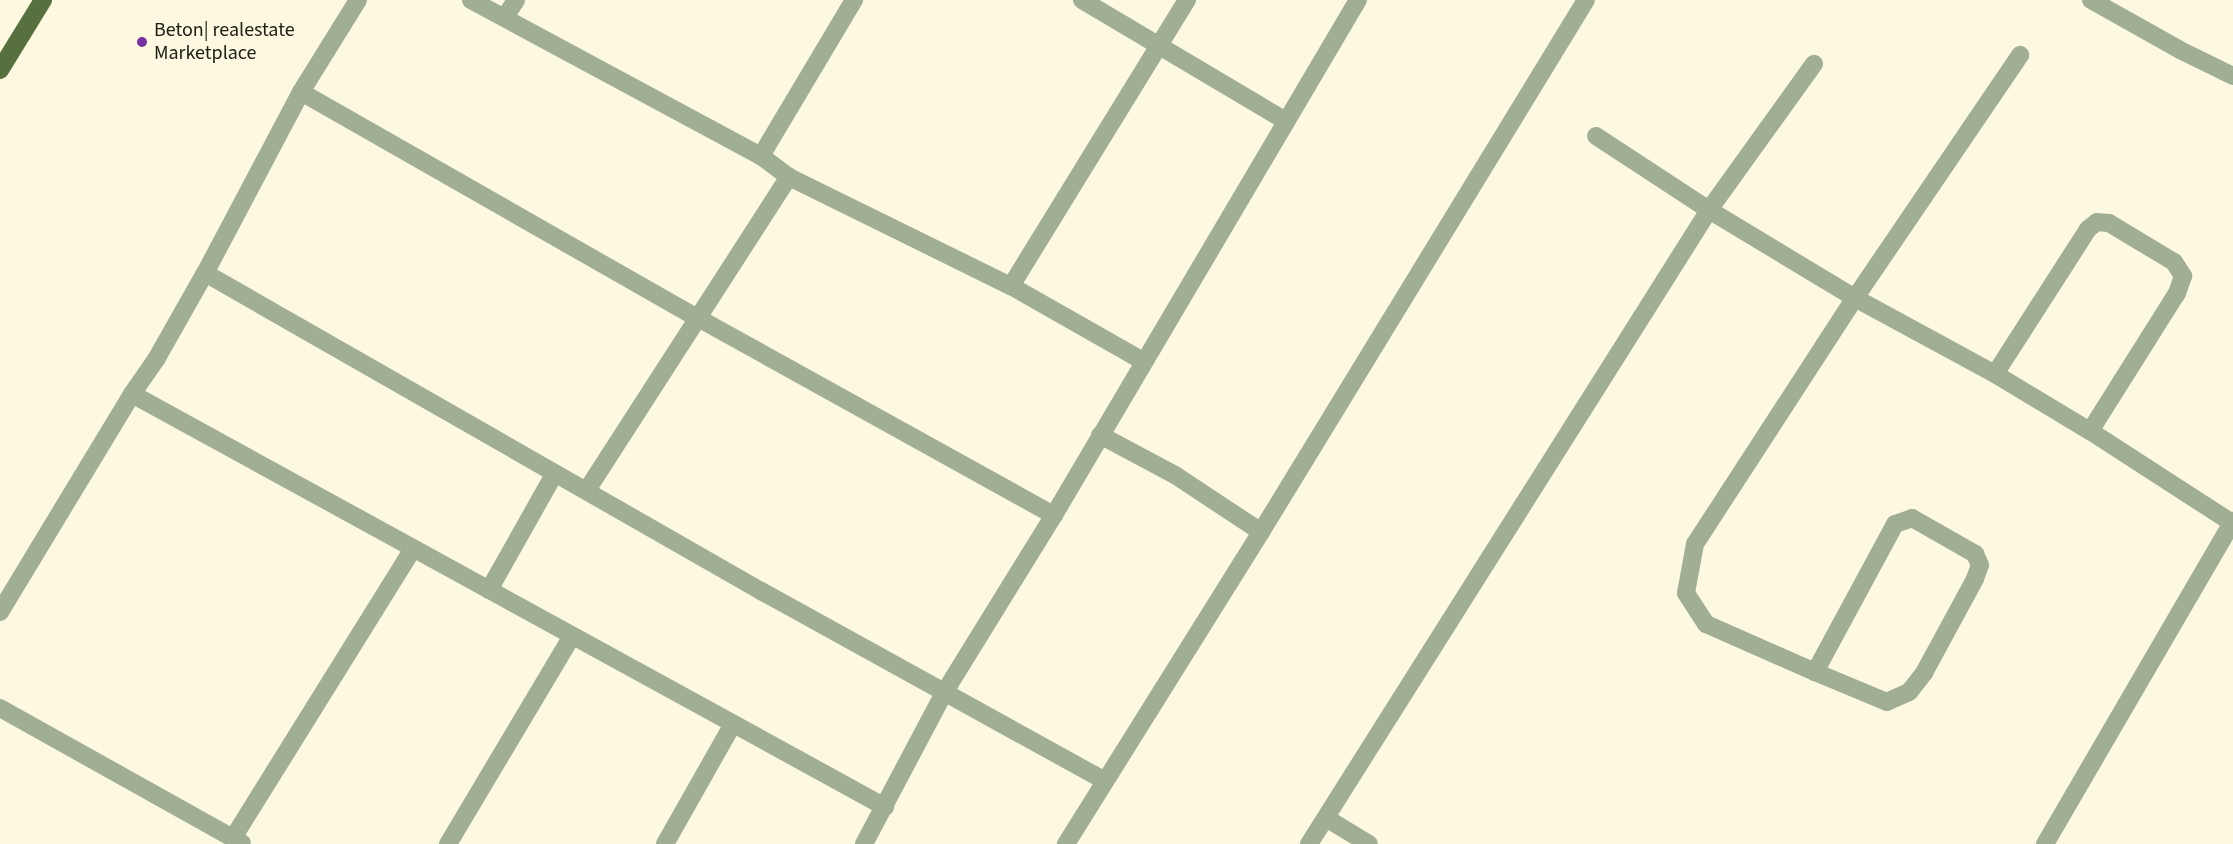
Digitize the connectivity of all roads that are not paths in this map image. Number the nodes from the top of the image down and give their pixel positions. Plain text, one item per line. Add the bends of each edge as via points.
1 (43, 0) edge
2 (358, 0) edge
3 (471, 0) edge
4 (516, 0) edge
5 (854, 0) edge
6 (1082, 0) edge
7 (1187, 0) edge
8 (1358, 0) edge
9 (1586, 0) edge
10 (2091, 0) edge
11 (505, 17) junction
12 (1160, 46) junction
13 (2020, 55) dead end
14 (1814, 64) dead end
15 (0, 70) edge
16 (2233, 76) edge
17 (301, 92) junction
18 (1286, 121) junction
19 (1596, 136) dead end
20 (761, 156) junction
21 (789, 177) junction
22 (1709, 210) junction
23 (205, 273) junction
24 (1011, 286) junction
25 (1855, 298) junction
26 (698, 318) junction
27 (1143, 361) junction
28 (1995, 374) junction
29 (132, 394) junction
30 (2090, 431) junction
31 (1100, 435) junction
32 (555, 473) junction
33 (587, 490) junction
34 (1054, 515) junction
35 (2233, 522) edge
36 (1261, 532) junction
37 (413, 549) junction
38 (489, 590) junction
39 (0, 612) edge
40 (572, 636) junction
41 (1815, 672) junction
42 (944, 693) junction
43 (0, 708) edge
44 (733, 724) junction
45 (1104, 780) junction
46 (885, 807) junction
47 (1326, 818) junction
48 (238, 841) edge
49 (448, 844) edge
50 (665, 844) edge
51 (864, 844) edge
52 (1066, 844) edge
53 (1309, 844) edge
54 (1369, 844) edge
55 (2045, 844) edge

1 - 15 main road
2 - 17 street
3 - 11 street
4 - 11 street
5 - 20 street
6 - 12 street
7 - 12 street
8 - 18 street
9 - 36 street
10 - 16 street
11 - 20 street
12 - 18 street
12 - 24 street
13 - 25 street
14 - 22 street
17 - 23 street
17 - 26 street
18 - 27 street
19 - 22 street
20 - 21 street
21 - 24 street
21 - 26 street
22 - 25 street
22 - 47 street
23 - 29 street
23 - 32 street
24 - 27 street
25 - 28 street
25 - 41 street via 1695,544 1686,593 1706,624
26 - 33 street
26 - 34 street
27 - 31 street
28 - 30 street
28 - 30 street via 2088,229 2097,222 2109,223 2174,262 2182,276 2177,293
29 - 37 street
29 - 39 street
30 - 35 street
31 - 34 street
31 - 36 street via 1175,475
32 - 33 street
32 - 38 street
33 - 42 street
34 - 42 street
35 - 55 street
36 - 45 street
37 - 38 street
37 - 48 street
38 - 40 street
40 - 44 street
40 - 49 street
41 - 41 street via 1895,524 1912,518 1975,554 1980,565 1975,579 1924,673 1909,692 1887,702
42 - 45 street
42 - 46 street
43 - 48 street
44 - 46 street
44 - 50 street
45 - 52 street
46 - 51 street
47 - 53 street
47 - 54 street

